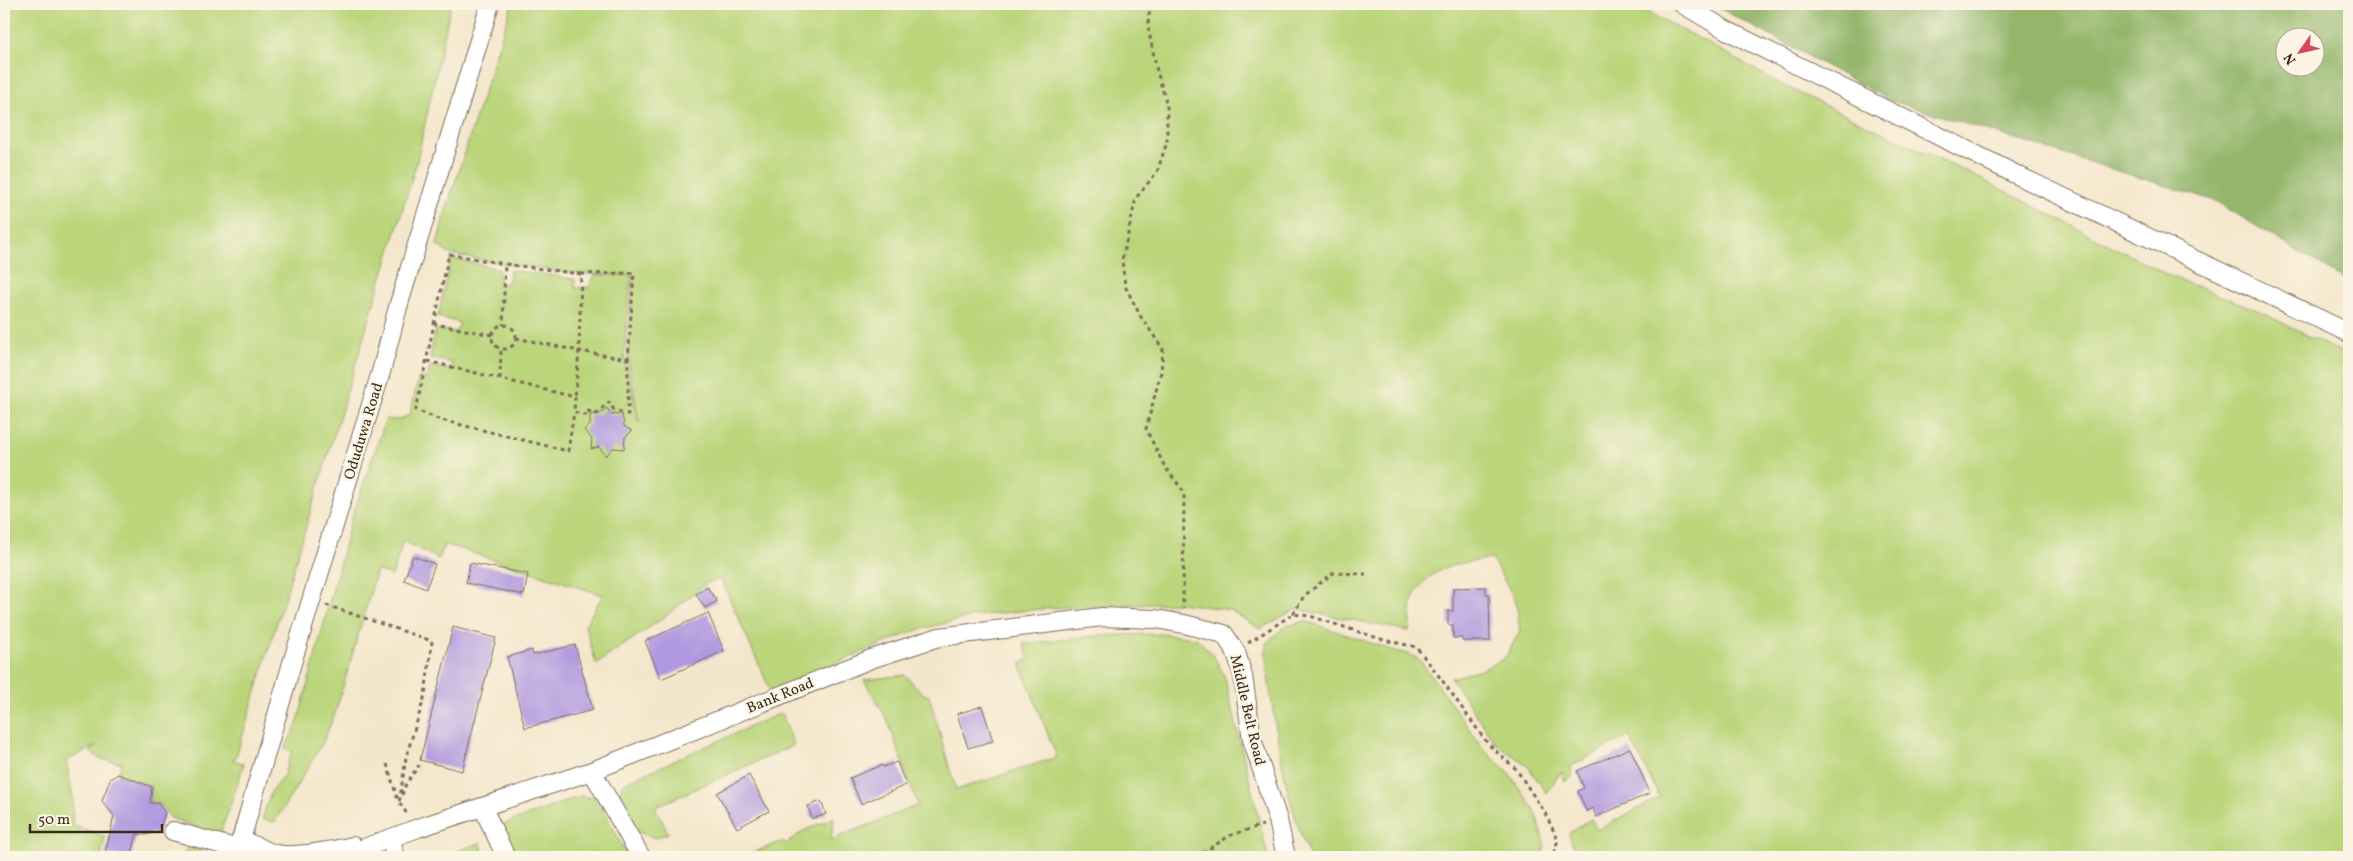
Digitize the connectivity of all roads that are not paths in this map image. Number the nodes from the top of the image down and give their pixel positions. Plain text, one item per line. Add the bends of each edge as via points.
1 (490, 4) edge
2 (1682, 4) edge
3 (2349, 333) edge
4 (1184, 624) joint
5 (592, 771) junction
6 (483, 808) junction
7 (173, 831) dead end
8 (390, 839) junction
9 (238, 852) edge
10 (340, 857) edge
11 (396, 857) edge
12 (506, 857) edge
13 (641, 857) edge
14 (1286, 857) edge

1 - 9 street, Oduduwa Road
2 - 3 street via 1728,31 2001,167
4 - 5 street, Bank Road via 1156,619 1102,617 939,637 862,662
4 - 14 street, Middle Belt Road via 1224,634 1236,652 1243,676 1252,739 1278,820
5 - 6 street, Bank Road
5 - 13 street
6 - 8 street, Bank Road
6 - 12 street
7 - 9 street, Bank Road
8 - 9 street, Bank Road via 326,852 277,854 252,843
8 - 10 street, Bank Road
8 - 11 street

